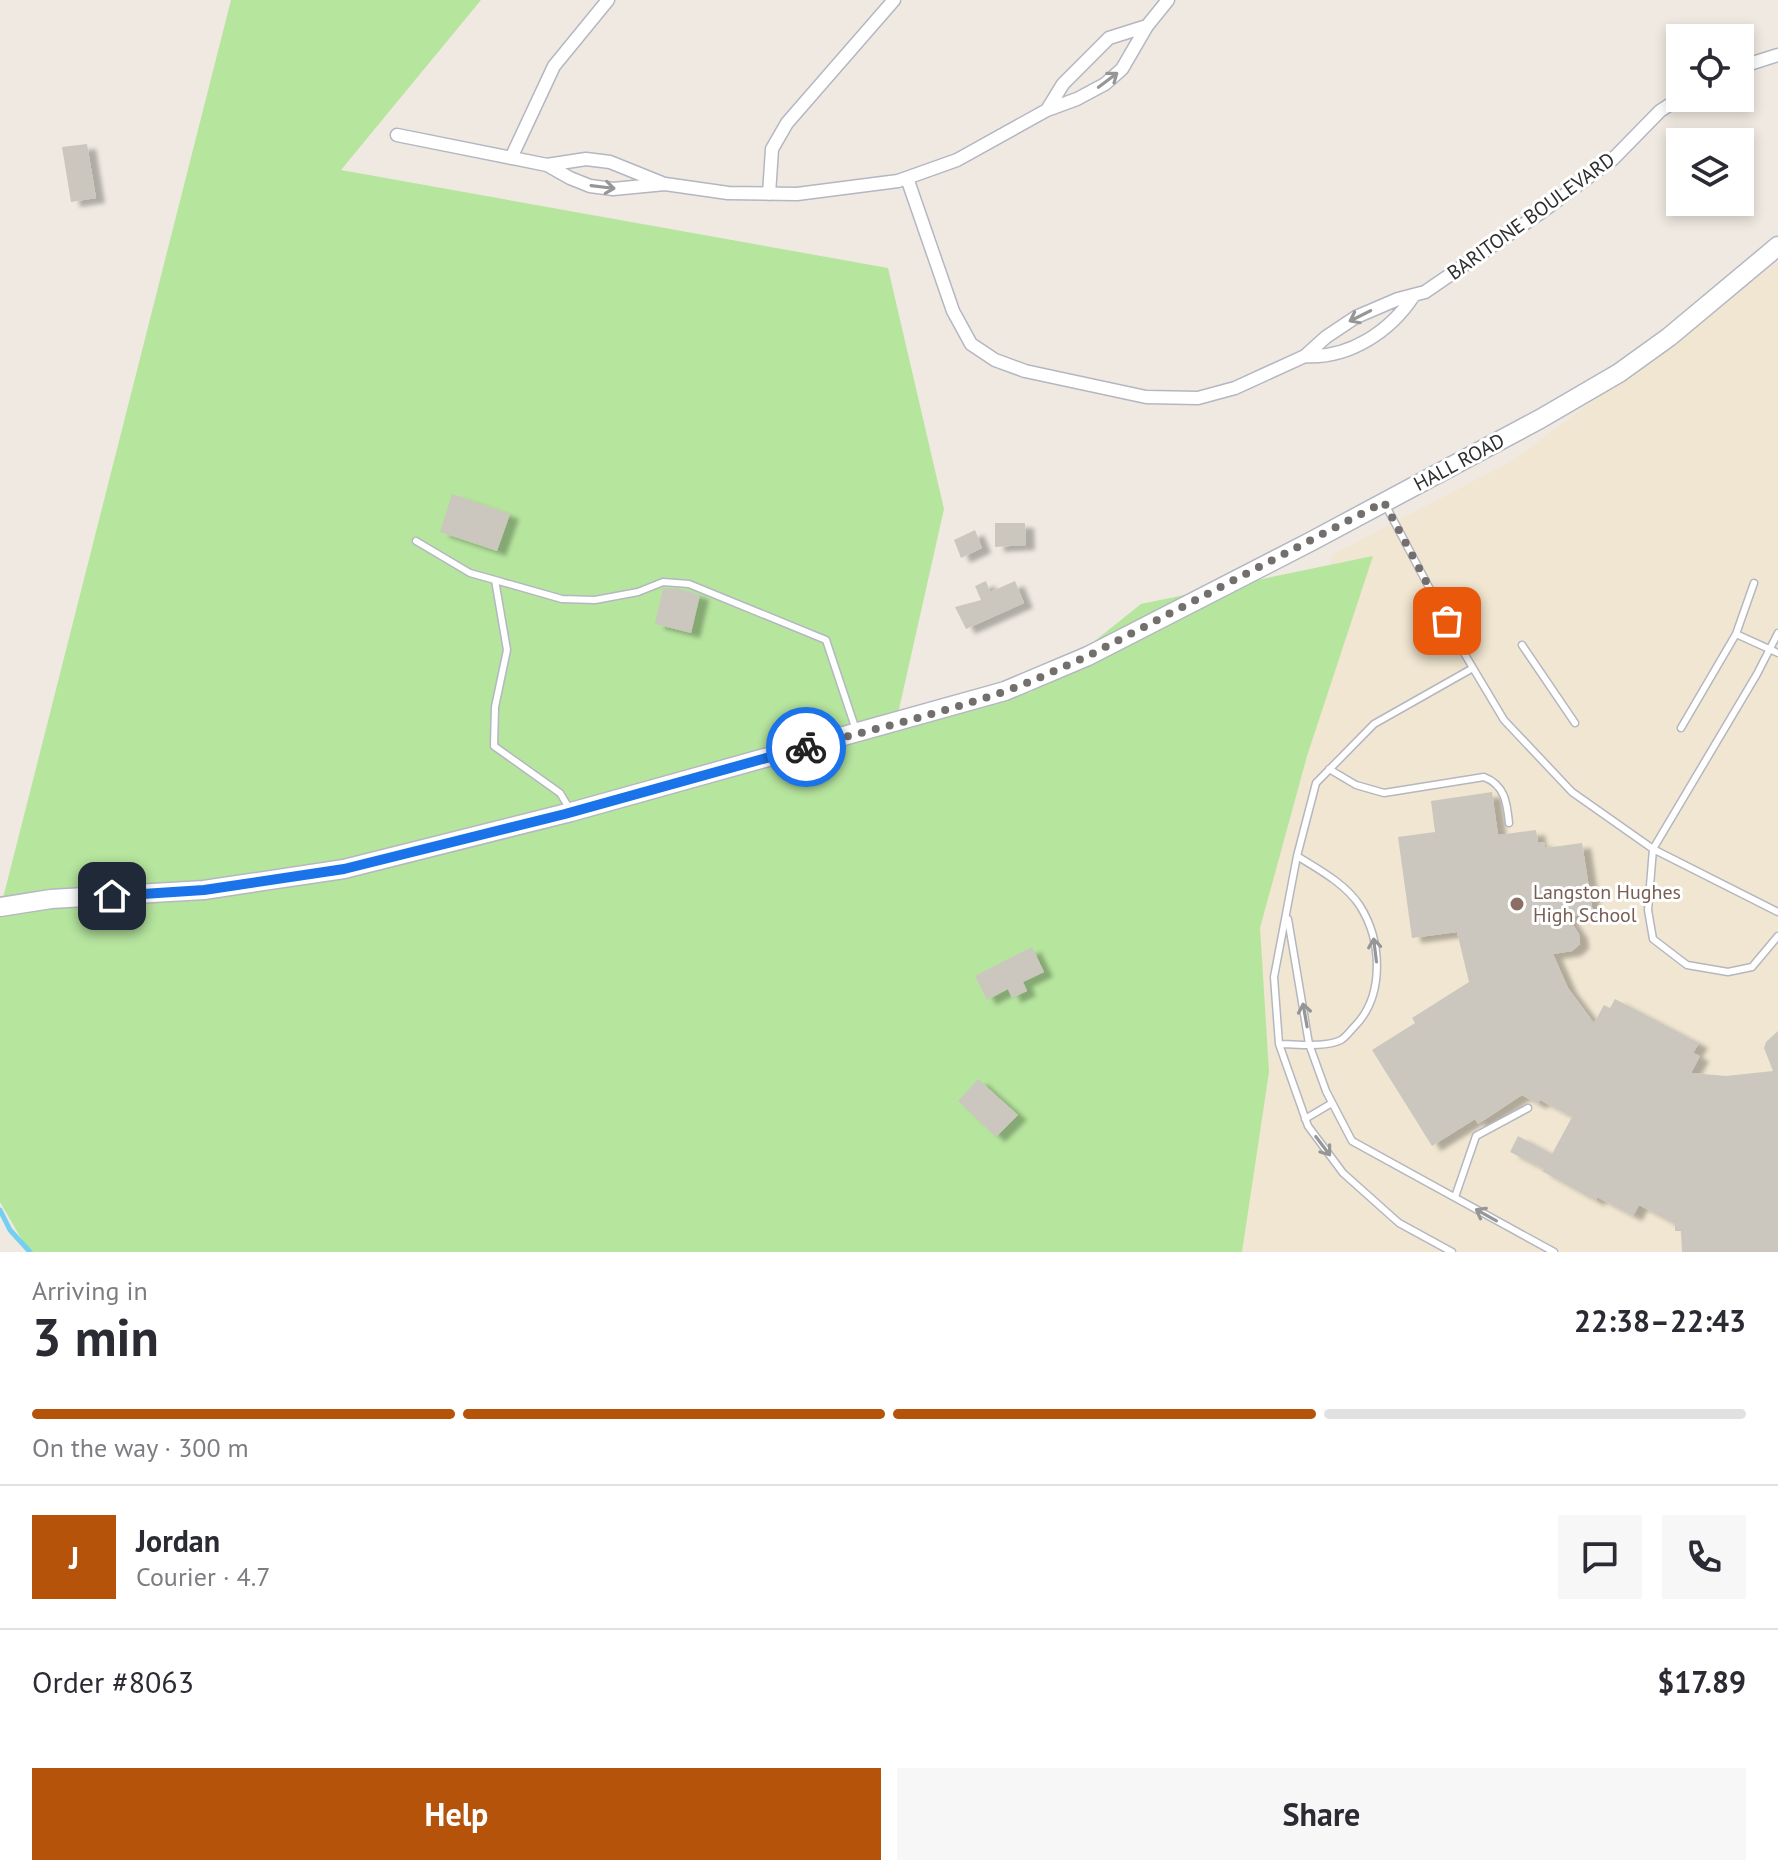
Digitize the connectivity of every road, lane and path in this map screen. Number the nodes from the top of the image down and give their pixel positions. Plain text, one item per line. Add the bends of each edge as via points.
1 (608, 0) edge
2 (894, 0) edge
3 (1168, 0) edge
4 (1147, 26) junction
5 (1778, 55) edge
6 (1754, 63) edge
7 (1666, 107) edge
8 (1047, 110) junction
9 (397, 135) dead end
10 (511, 158) junction
11 (547, 165) junction
12 (907, 178) junction
13 (665, 184) junction
14 (769, 194) junction
15 (1778, 246) edge
16 (1420, 294) junction
17 (1305, 356) junction
18 (1384, 502) junction
19 (416, 541) dead end
20 (495, 580) junction
21 (1754, 583) dead end
22 (1778, 633) edge
23 (1736, 634) junction
24 (1522, 645) dead end
25 (1770, 649) junction
26 (1778, 653) edge
27 (1473, 668) junction
28 (1575, 723) dead end
29 (1681, 728) dead end
30 (857, 733) junction
31 (1329, 769) junction
32 (571, 812) junction
33 (1509, 823) dead end
34 (1653, 849) junction
35 (1297, 856) junction
36 (0, 907) edge
37 (1287, 911) junction
38 (1778, 912) edge
39 (1778, 936) edge
40 (1279, 1044) junction
41 (1309, 1044) junction
42 (1332, 1103) junction
43 (1528, 1108) dead end
44 (1305, 1119) junction
45 (1455, 1197) junction
46 (1452, 1252) edge
47 (1554, 1252) edge

1 - 10 street via 554,66
2 - 14 street via 787,123 772,149
3 - 4 street
4 - 8 street via 1109,38 1063,84
8 -> 4 street via 1105,84 1122,69
5 - 6 street
7 - 16 street, BARITONE BOULEVARD via 1613,159
8 - 12 street via 957,160
9 - 10 street
10 - 11 street
11 - 13 street via 586,159 610,162
11 -> 13 street via 590,186
12 - 14 street
12 - 17 street, BARITONE BOULEVARD via 953,311 971,344 995,360 1146,397 1198,398 1235,388
13 - 14 street
15 - 18 street, HALL ROAD via 1619,373
16 -> 17 street, BARITONE BOULEVARD via 1356,317
16 - 17 street, BARITONE BOULEVARD via 1357,347 1324,358
18 - 27 lane
18 - 30 street, HALL ROAD via 1088,656 1005,691
19 - 20 lane via 470,573
20 - 30 lane via 584,600 638,592 663,582 689,584 826,640
20 - 32 lane via 507,650 495,707 494,746 560,793
21 - 23 lane
22 - 25 lane
23 - 25 lane
23 - 29 lane
24 - 28 lane
25 - 26 lane
25 - 34 lane
27 - 31 lane via 1374,724
27 - 34 lane via 1504,720 1572,792
30 - 32 street, HALL ROAD
31 - 33 lane via 1384,793 1484,777 1502,790
31 - 35 lane via 1316,783
32 - 36 street, HALL ROAD via 344,869 204,890
34 - 38 lane
34 - 39 lane via 1648,910 1653,939 1687,965 1728,972 1752,967
35 - 37 lane
41 -> 35 lane via 1342,1039 1364,1017 1375,992 1376,961 1372,930 1359,903 1329,875
37 - 40 lane via 1274,977
41 -> 37 lane
40 - 41 lane
40 - 44 lane
41 - 42 lane
42 - 44 lane
42 - 45 lane via 1352,1141
43 - 45 lane via 1476,1136
44 -> 46 lane via 1343,1173 1399,1223
47 -> 45 lane

